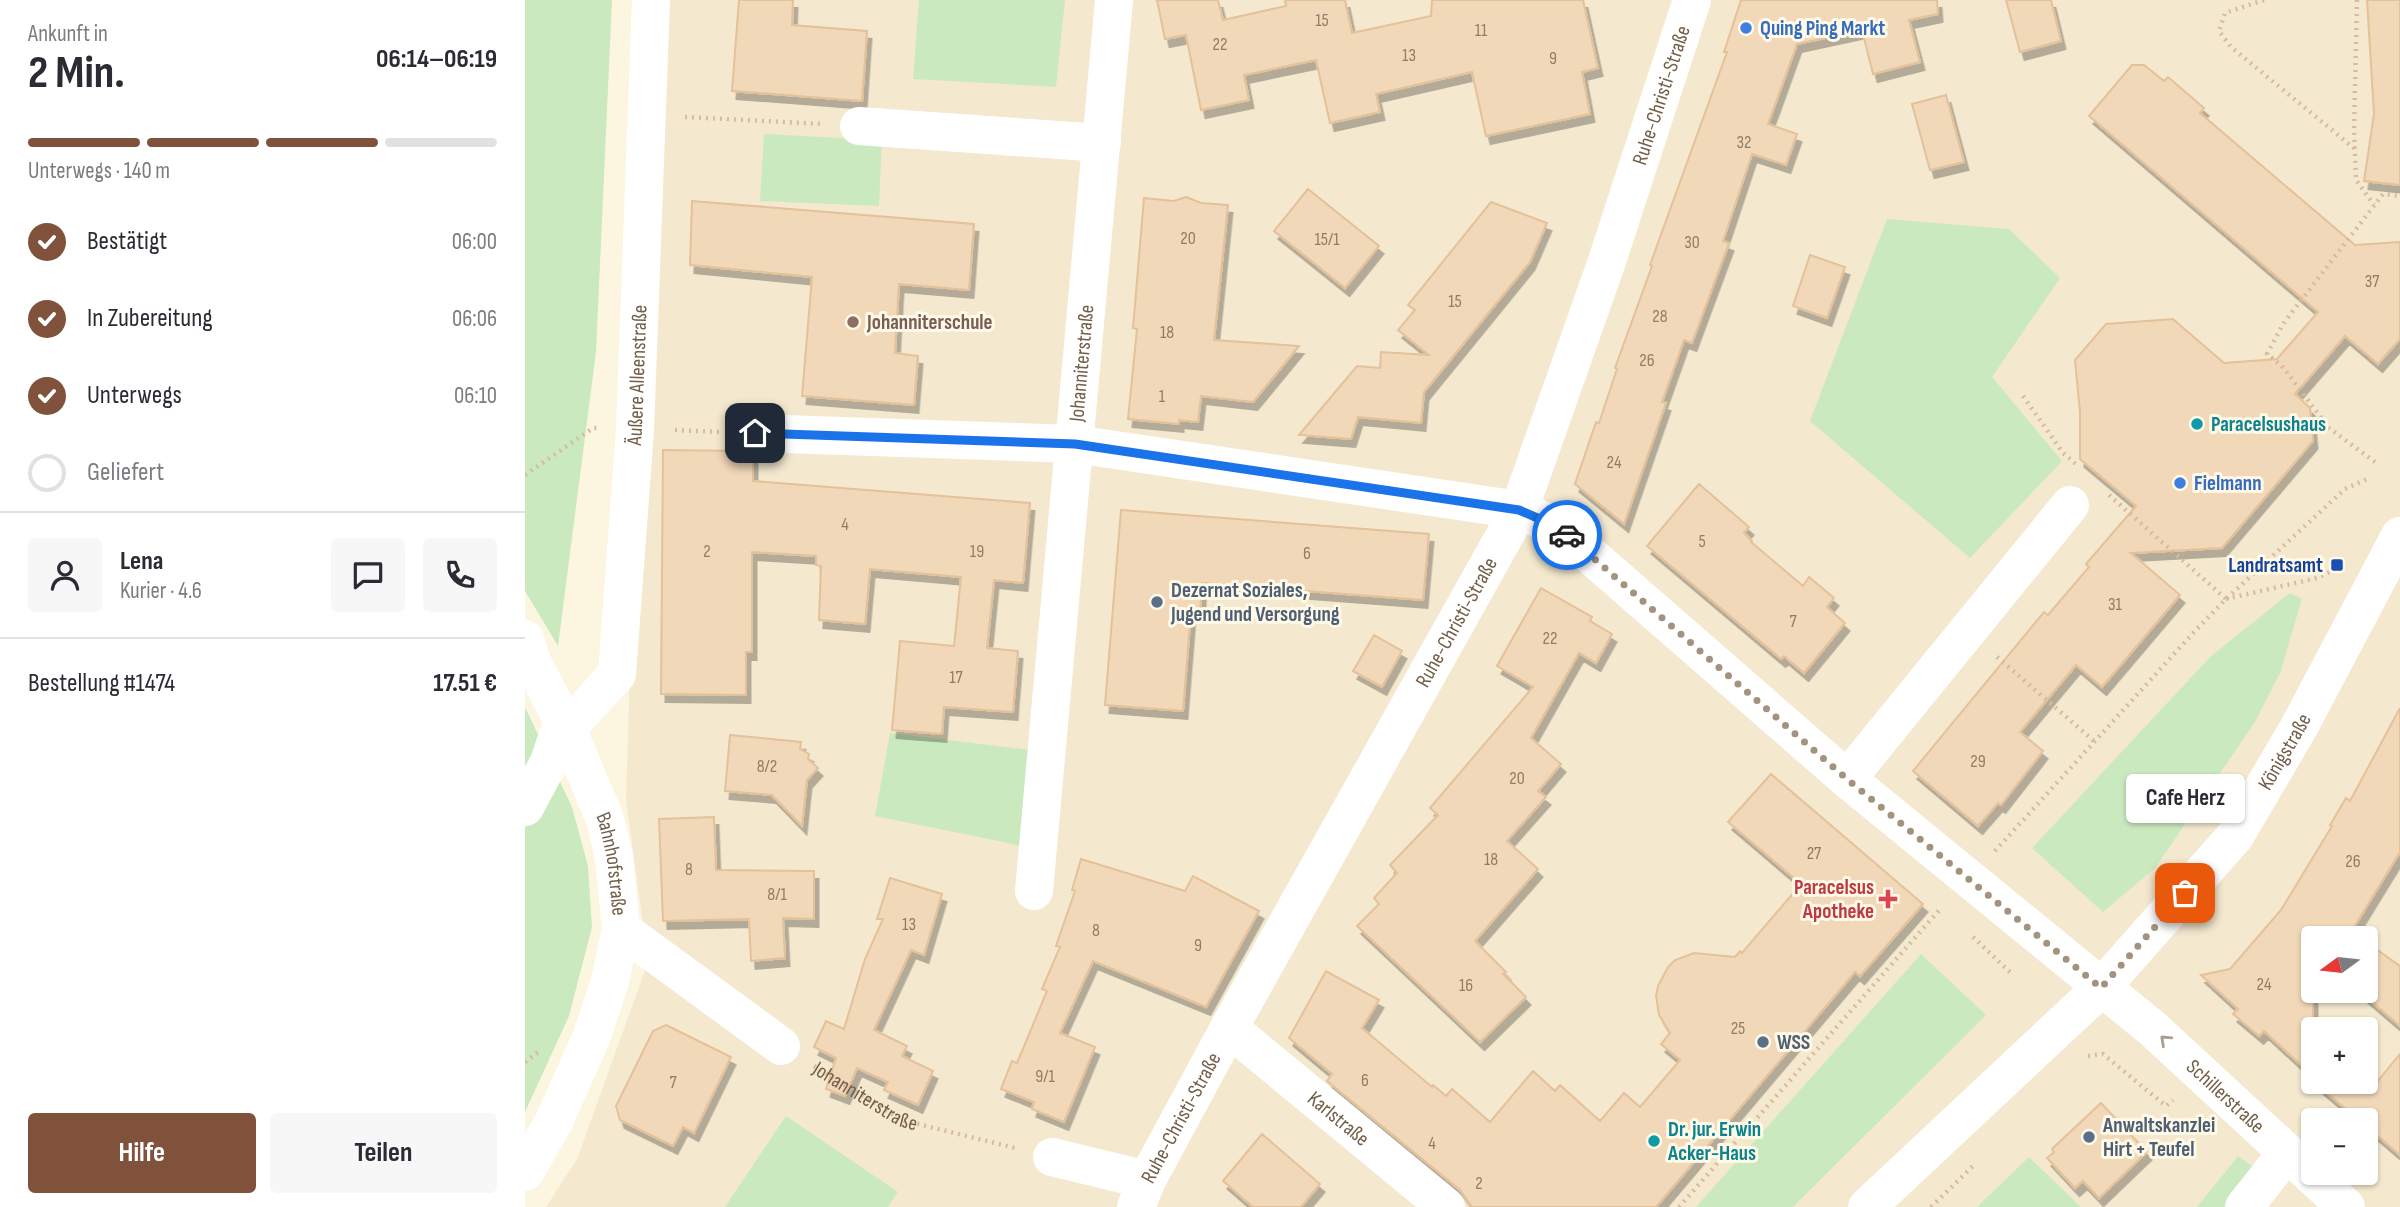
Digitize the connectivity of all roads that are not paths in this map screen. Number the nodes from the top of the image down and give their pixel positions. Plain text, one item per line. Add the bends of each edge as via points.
1 (651, 0) edge
2 (1114, 0) edge
3 (1692, 0) edge
4 (859, 126) road end
5 (1102, 143) junction
6 (755, 433) dead end
7 (1075, 444) junction
8 (2086, 489) road end
9 (1519, 510) junction
10 (2399, 539) edge
11 (525, 639) edge
12 (564, 726) junction
13 (1847, 779) junction
14 (525, 807) edge
15 (1034, 891) dead end
16 (621, 929) junction
17 (2101, 988) junction
18 (1229, 1028) junction
19 (781, 1046) road end
20 (2286, 1154) junction
21 (1052, 1157) road end
22 (525, 1172) edge
23 (1142, 1194) edge
24 (1446, 1207) edge
25 (1867, 1207) edge
26 (2244, 1207) edge
27 (2346, 1207) edge

1 - 12 street, Äußere Alleenstraße via 635,430 617,674
2 - 5 street, Johanniterstraße
3 - 9 street, Ruhe-Christi-Straße
4 - 5 street
5 - 7 street, Johanniterstraße
6 - 7 street, Schillerstraße
7 - 9 street, Schillerstraße
7 - 15 street, Johanniterstraße
8 - 13 street
9 - 13 street, Schillerstraße via 1558,527
9 - 18 street, Ruhe-Christi-Straße
10 - 17 street, Königstraße via 2235,836
11 - 12 street, Bahnhofstraße
12 - 14 street
12 - 16 street, Bahnhofstraße via 605,819
13 - 17 street, Schillerstraße
16 - 19 street
16 - 22 street, Bahnhofstraße via 592,1036
20 -> 17 street, Schillerstraße via 2153,1029
17 - 25 street, Königstraße
18 - 23 street, Ruhe-Christi-Straße
18 - 24 street, Karlstraße
20 - 26 street
20 - 27 street, Schillerstraße
21 - 23 street

